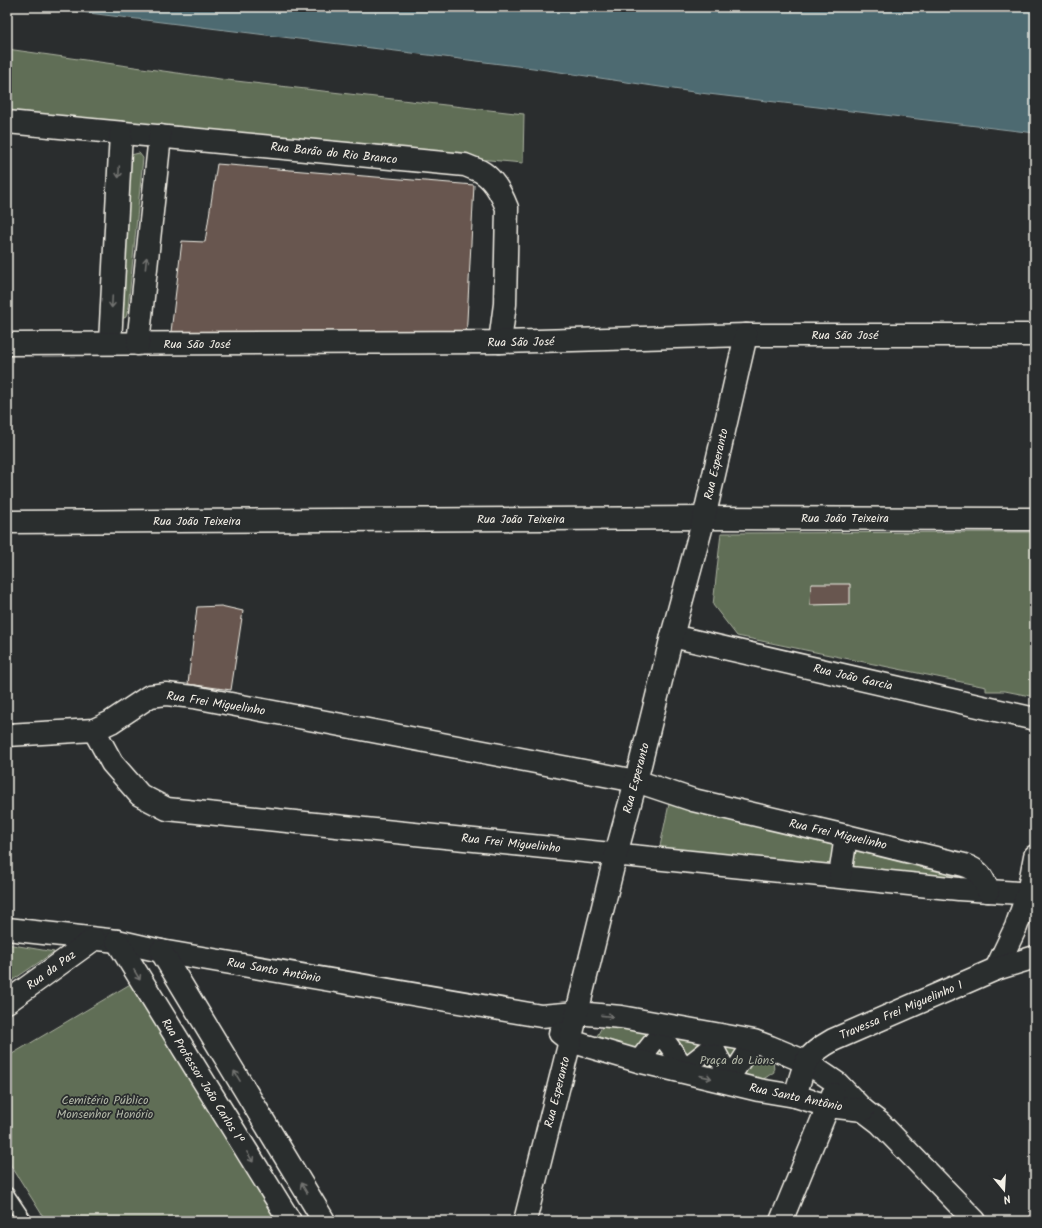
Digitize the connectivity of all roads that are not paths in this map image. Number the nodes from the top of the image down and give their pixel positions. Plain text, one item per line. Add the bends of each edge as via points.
1 (7, 122) edge
2 (121, 133) junction
3 (160, 136) junction
4 (746, 334) junction
5 (1035, 335) edge
6 (500, 342) junction
7 (110, 343) junction
8 (7, 344) edge
9 (138, 344) junction
10 (704, 518) junction
11 (1035, 519) edge
12 (7, 522) edge
13 (672, 636) junction
14 (1035, 719) edge
15 (94, 730) junction
16 (7, 735) edge
17 (636, 781) junction
18 (846, 836) junction
19 (616, 854) junction
20 (1035, 856) edge
21 (840, 876) junction
22 (988, 891) junction
23 (1031, 894) edge
24 (7, 929) edge
25 (94, 939) junction
26 (117, 941) junction
27 (162, 951) junction
28 (1035, 957) edge
29 (996, 969) junction
30 (7, 1002) edge
31 (577, 1013) junction
32 (541, 1016) junction
33 (570, 1041) junction
34 (754, 1041) junction
35 (638, 1061) junction
36 (806, 1062) junction
37 (836, 1083) junction
38 (795, 1096) junction
39 (828, 1106) junction
40 (863, 1110) junction
41 (7, 1194) edge
42 (25, 1221) edge
43 (290, 1221) edge
44 (324, 1221) edge
45 (525, 1221) edge
46 (781, 1221) edge
47 (975, 1221) edge

1 - 2 street, Rua Barão do Rio Branco
2 - 3 street, Rua Barão do Rio Branco
2 -> 7 street
3 - 6 street, Rua Barão do Rio Branco via 465,165 481,172 492,181 507,208 505,304
9 -> 3 street
4 - 5 street, Rua São José
4 - 6 street, Rua São José
4 - 10 street, Rua Esperanto
6 - 9 street, Rua São José
7 - 8 street, Rua São José
7 - 9 street, Rua São José
10 - 11 street, Rua João Teixeira
10 - 12 street, Rua João Teixeira
10 - 13 street, Rua Esperanto
13 - 14 street, Rua João Garcia
13 - 17 street, Rua Esperanto
15 - 16 street
15 - 17 street, Rua Frei Miguelinho via 150,696 166,694 194,697
15 - 19 street, Rua Frei Miguelinho via 112,763 140,795 167,809
17 - 18 street, Rua Frei Miguelinho via 694,800
17 - 19 street, Rua Esperanto
18 - 21 street
18 - 22 street, Rua Frei Miguelinho via 970,867 981,875
19 - 21 street, Rua Frei Miguelinho
19 - 31 street, Rua Esperanto
20 - 23 street
21 - 22 street, Rua Frei Miguelinho
22 - 23 street, Rua Frei Miguelinho
23 - 29 street
24 - 25 street, Rua Santo Antônio
25 - 26 street, Rua Santo Antônio
25 - 30 street, Rua da Paz
26 - 27 street, Rua Santo Antônio
26 -> 43 street, Rua Professor João Carlos 1ª
27 - 32 street, Rua Santo Antônio
44 -> 27 street
28 - 29 street, Travessa Frei Miguelinho 1
29 - 36 street, Travessa Frei Miguelinho 1 via 833,1040 820,1047
31 - 32 street, Rua Santo Antônio
31 - 33 street, Rua Esperanto
31 -> 34 street, Rua Santo Antônio via 621,1017
32 - 33 street, Rua Santo Antônio
33 - 35 street, Rua Santo Antônio
33 - 45 street, Rua Esperanto
34 - 35 street via 730,1078 713,1046 685,1068 660,1033
34 - 36 street, Rua Santo Antônio
35 -> 38 street, Rua Santo Antônio
36 - 37 street, Rua Santo Antônio
36 - 38 street, Travessa Frei Miguelinho 1
37 - 39 street
37 - 40 street, Rua Santo Antônio
38 - 39 street, Rua Santo Antônio
39 - 40 street, Rua Santo Antônio
39 - 46 street
40 - 47 street via 880,1123
41 - 42 lane

